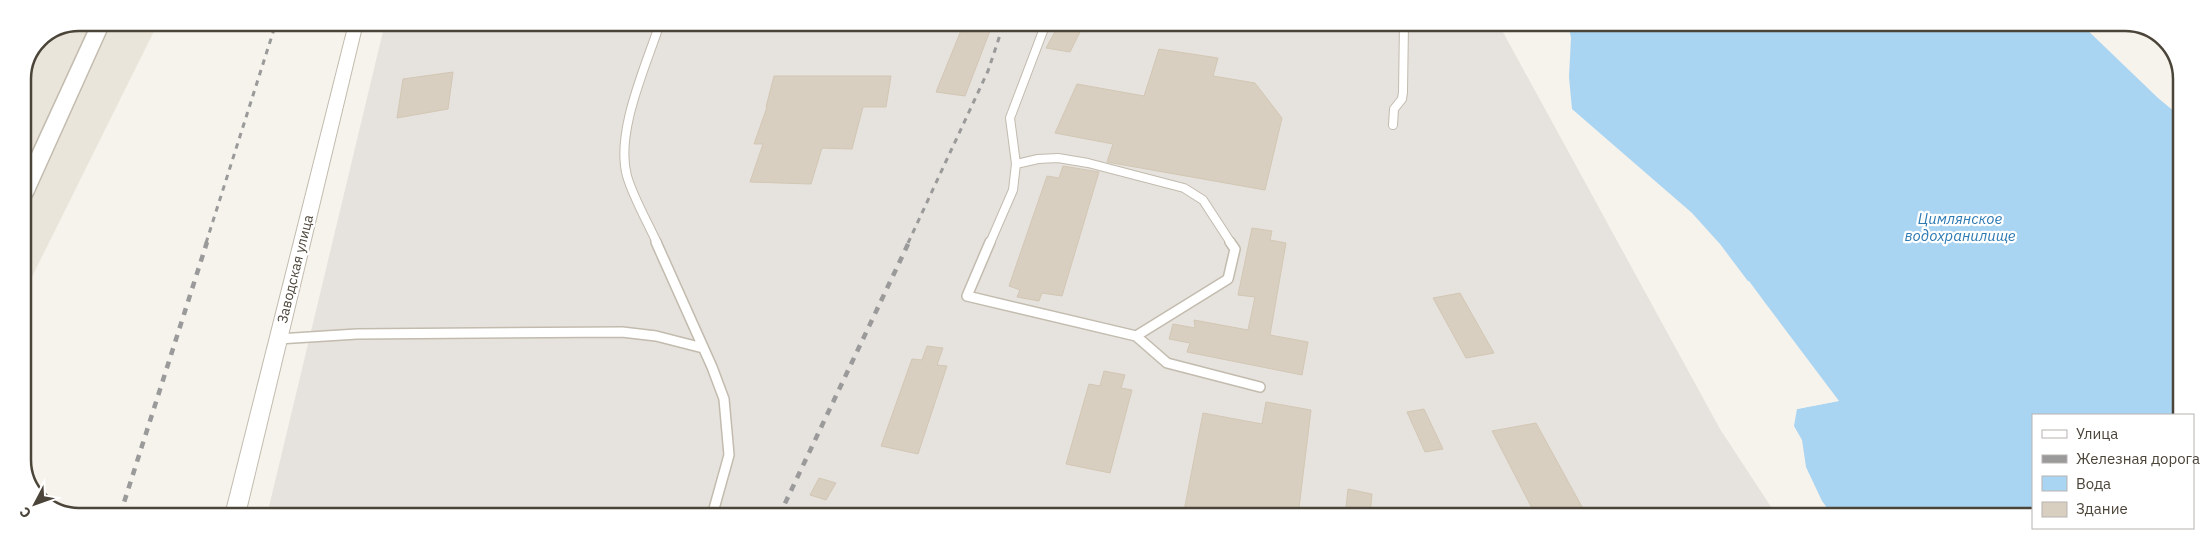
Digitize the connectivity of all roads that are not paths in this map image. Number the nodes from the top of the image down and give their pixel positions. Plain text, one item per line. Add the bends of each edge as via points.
1 (97, 31) edge
2 (354, 31) edge
3 (657, 31) edge
4 (1043, 31) edge
5 (1404, 31) edge
6 (1393, 125) dead end
7 (1016, 164) junction
8 (31, 176) edge
9 (1136, 336) junction
10 (278, 339) junction
11 (703, 348) junction
12 (1260, 387) dead end
13 (237, 508) edge
14 (714, 508) edge

1 - 8 street
2 - 10 street, Заводская улица
3 - 11 lane via 628,119 624,149 627,176
4 - 7 lane via 1010,118
5 - 6 lane via 1403,92 1394,110
7 - 9 lane via 1013,190 967,296
7 - 9 lane via 1058,158 1088,163 1184,188 1203,200 1235,249 1228,279
9 - 12 lane via 1167,363
10 - 11 lane via 357,334 622,332 656,336
10 - 13 street, Заводская улица
11 - 14 lane via 724,399 729,455

